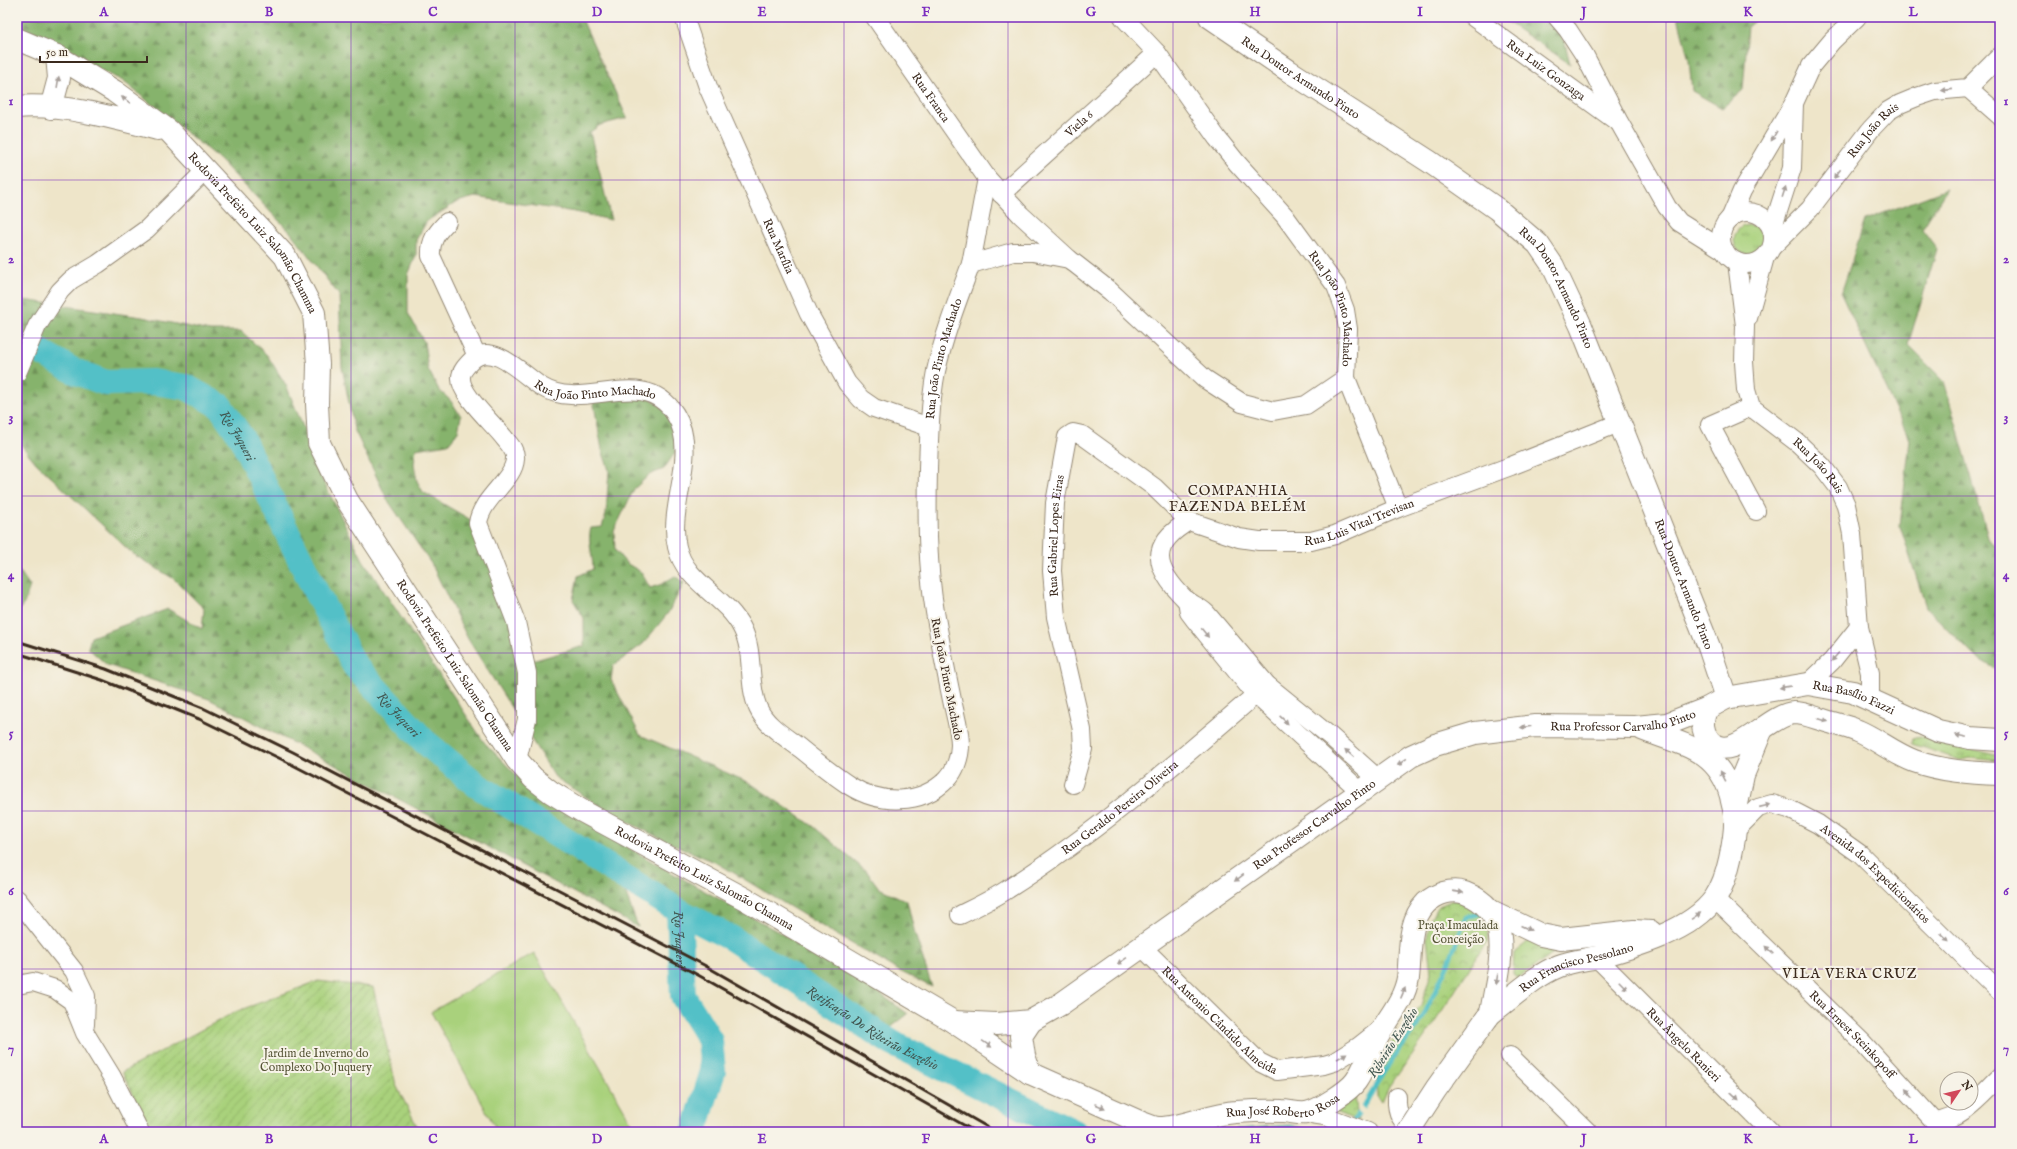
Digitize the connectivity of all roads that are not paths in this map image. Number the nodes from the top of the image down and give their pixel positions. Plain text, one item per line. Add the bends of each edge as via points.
1 (684, 17) edge
2 (875, 17) edge
3 (1123, 17) edge
4 (1210, 17) edge
5 (1473, 17) edge
6 (1557, 17) edge
7 (1857, 17) edge
8 (17, 38) edge
9 (1157, 53) junction
10 (57, 56) junction
11 (2000, 56) edge
12 (1968, 88) junction
13 (1794, 103) junction
14 (17, 107) edge
15 (51, 108) junction
16 (2000, 116) edge
17 (1619, 122) junction
18 (169, 132) junction
19 (206, 170) junction
20 (987, 178) junction
21 (1001, 194) junction
22 (1728, 221) junction
23 (447, 222) dead end
24 (1686, 226) junction
25 (1769, 244) junction
26 (1731, 256) junction
27 (1069, 259) junction
28 (972, 264) junction
29 (1745, 326) junction
30 (477, 356) junction
31 (19, 369) edge
32 (1346, 378) junction
33 (1751, 407) junction
34 (1619, 423) junction
35 (929, 427) junction
36 (1398, 508) junction
37 (1756, 512) dead end
38 (1189, 521) junction
39 (1859, 627) junction
40 (1808, 684) junction
41 (1261, 690) junction
42 (1726, 698) junction
43 (1870, 700) junction
44 (1706, 709) junction
45 (1899, 714) junction
46 (1635, 727) junction
47 (1762, 729) junction
48 (1858, 731) junction
49 (2000, 740) edge
50 (1886, 747) junction
51 (517, 760) junction
52 (2000, 774) edge
53 (1378, 779) junction
54 (1073, 784) dead end
55 (1360, 792) junction
56 (1735, 822) junction
57 (17, 898) edge
58 (1715, 899) junction
59 (1491, 911) junction
60 (960, 915) dead end
61 (1668, 932) junction
62 (1142, 947) junction
63 (1596, 957) junction
64 (17, 985) edge
65 (2000, 992) edge
66 (1490, 1015) junction
67 (1031, 1021) junction
68 (954, 1022) junction
69 (1384, 1027) junction
70 (85, 1033) junction
71 (1510, 1056) dead end
72 (1306, 1069) joint
73 (1030, 1073) junction
74 (2000, 1077) edge
75 (1397, 1097) dead end
76 (1305, 1113) junction
77 (1930, 1127) edge
78 (140, 1132) edge
79 (1368, 1132) edge
80 (1408, 1132) edge
81 (1416, 1132) edge
82 (1588, 1132) edge
83 (1770, 1132) edge

1 - 35 street, Rua Marília via 708,87 809,314 847,383 861,399 874,408
2 - 20 street, Rua Franca
3 - 9 street, Rua João Pinto Machado
4 - 34 main road, Rua Doutor Armando Pinto via 1430,162 1497,209 1538,244 1553,266 1581,326
5 - 17 street, Rua Luiz Gonzaga
6 - 17 street via 1585,56
7 - 13 street via 1832,41 1812,66
8 - 10 main road, Rodovia Prefeito Luiz Salomão Chamma
9 - 21 street, Viela 6
9 - 32 street, Rua João Pinto Machado via 1217,138 1284,215 1336,286 1345,310 1348,329
15 -> 10 main road via 59,78
18 -> 10 main road, Rodovia Prefeito Luiz Salomão Chamma via 114,91
11 - 12 street
12 - 16 street
12 -> 25 street, Rua João Rais via 1929,93 1888,111 1871,129 1810,209
13 -> 22 street via 1739,196
25 -> 13 street via 1792,168
14 - 15 main road
15 - 18 main road via 115,118
17 - 24 street via 1667,207 1679,222
18 - 19 main road, Rodovia Prefeito Luiz Salomão Chamma
19 - 31 street via 146,229 98,264 83,271 60,291 37,326
19 - 51 main road, Rodovia Prefeito Luiz Salomão Chamma via 285,256 314,313 318,364 319,443 347,500
20 - 21 street, Rua Franca
20 - 28 street
21 - 27 street, Rua Franca
22 - 24 street
22 - 25 street via 1744,212 1761,216 1768,222
22 - 26 street via 1722,235 1722,243
23 - 30 street via 437,231 431,247 431,256
24 - 26 street
25 - 26 street via 1754,263
25 - 29 street, Rua João Rais
26 - 29 street, Rua João Rais
27 - 28 street, Rua João Pinto Machado via 1033,252 1012,252
27 - 32 street, Rua João Pinto Machado via 1110,291 1205,379 1242,402 1272,411 1306,405
28 - 35 street, Rua João Pinto Machado via 956,303 936,372
29 - 33 street, Rua João Rais via 1746,390
30 - 35 street, Rua João Pinto Machado via 486,354 500,357 531,380 557,394 572,396 633,390 647,392 665,402 682,428 685,446 675,527 676,544 681,559 693,577 728,608 742,625 749,643 755,699 759,711 771,726 852,788 890,800 909,800 935,789 954,770 959,756 959,738 934,609 928,563
30 - 51 street via 462,372 464,390 501,433 515,454 514,464 504,481 486,502 478,523 516,622 527,673 527,719
32 - 36 street
33 - 37 street via 1710,425
33 - 39 street, Rua João Rais via 1798,443 1822,466 1838,487 1846,505 1852,534
34 - 36 street, Rua Luis Vital Trevisan
34 - 42 main road, Rua Doutor Armando Pinto via 1709,647
36 - 38 street, Rua Luis Vital Trevisan via 1335,535 1311,541 1259,541 1239,538
38 - 41 street via 1167,536 1161,544 1159,556 1167,576 1187,600 1206,613
38 - 54 street, Rua Gabriel Lopes Eiras via 1154,488 1082,435 1073,433 1067,437 1055,503 1052,571 1056,617 1082,730 1082,749
39 -> 40 street via 1832,661
39 - 43 street, Rua João Rais via 1870,673
40 -> 42 main road, Rua Basílio Fazzi
40 - 43 main road, Rua Basílio Fazzi via 1853,692
53 -> 41 street via 1330,736
41 -> 55 street
41 - 60 street, Rua Geraldo Pereira Oliveira via 1186,756 1118,810 1007,890
42 - 44 main road, Rua Basílio Fazzi
43 - 45 main road, Rua Basílio Fazzi
43 - 48 main road via 1867,718
44 - 46 main road, Rua Professor Carvalho Pinto via 1667,724
44 - 47 main road via 1703,718 1704,730 1716,747 1730,748
49 -> 45 main road, Rua Basílio Fazzi via 1970,738 1938,731
45 - 50 main road via 1889,722 1885,730
46 -> 53 main road, Rua Professor Carvalho Pinto via 1535,726 1475,733 1435,745 1411,756
56 -> 46 main road, Rua Francisco Pessolano via 1722,773 1706,756
47 -> 48 main road via 1777,717 1794,713
47 - 56 main road, Rua Francisco Pessolano via 1743,775
48 - 50 main road
50 - 52 main road via 1914,761 1943,769 1976,774
51 - 68 main road, Rodovia Prefeito Luiz Salomão Chamma via 533,778 582,811 745,899
53 - 55 main road, Rua Professor Carvalho Pinto
55 -> 62 main road, Rua Professor Carvalho Pinto
56 - 58 main road, Rua Francisco Pessolano via 1727,875
56 -> 65 street, Avenida dos Expedicionários via 1758,808 1772,804 1789,809 1818,824 1860,854
57 - 70 street via 74,970 86,996
61 -> 58 main road, Rua Francisco Pessolano via 1704,910
77 -> 58 street, Rua Ernest Steinkopoff via 1863,1043
59 -> 61 main road, Rua Francisco Pessolano via 1541,935 1561,939 1634,932
59 -> 66 main road via 1499,924 1501,944
69 -> 59 main road, Rua José Roberto Rosa via 1407,983 1414,924 1424,905 1440,893 1452,891 1464,893
61 - 63 main road, Rua Francisco Pessolano via 1649,941
62 -> 67 main road, Rua Professor Carvalho Pinto via 1061,1004
62 - 72 street, Rua Antonio Cândido Almeida via 1260,1062 1277,1071
63 - 66 main road, Rua Francisco Pessolano via 1575,961 1545,973
63 -> 83 street, Rua Ângelo Ranieri
64 - 70 street via 33,982 55,989 72,1001
66 - 80 main road, bridge
67 - 68 main road, Rua Professor Carvalho Pinto via 996,1024
67 - 73 main road via 1021,1036
68 -> 73 main road, Rua José Roberto Rosa
72 -> 69 street, Rua José Roberto Rosa via 1334,1062
69 - 76 main road, Rua José Roberto Rosa via 1375,1040 1356,1081 1326,1103
70 - 78 street via 112,1077
71 - 82 street
73 -> 76 main road, Rua José Roberto Rosa via 1158,1128 1231,1112
74 - 77 street via 1966,1110
75 - 81 street via 1400,1117
76 - 79 street via 1325,1116

